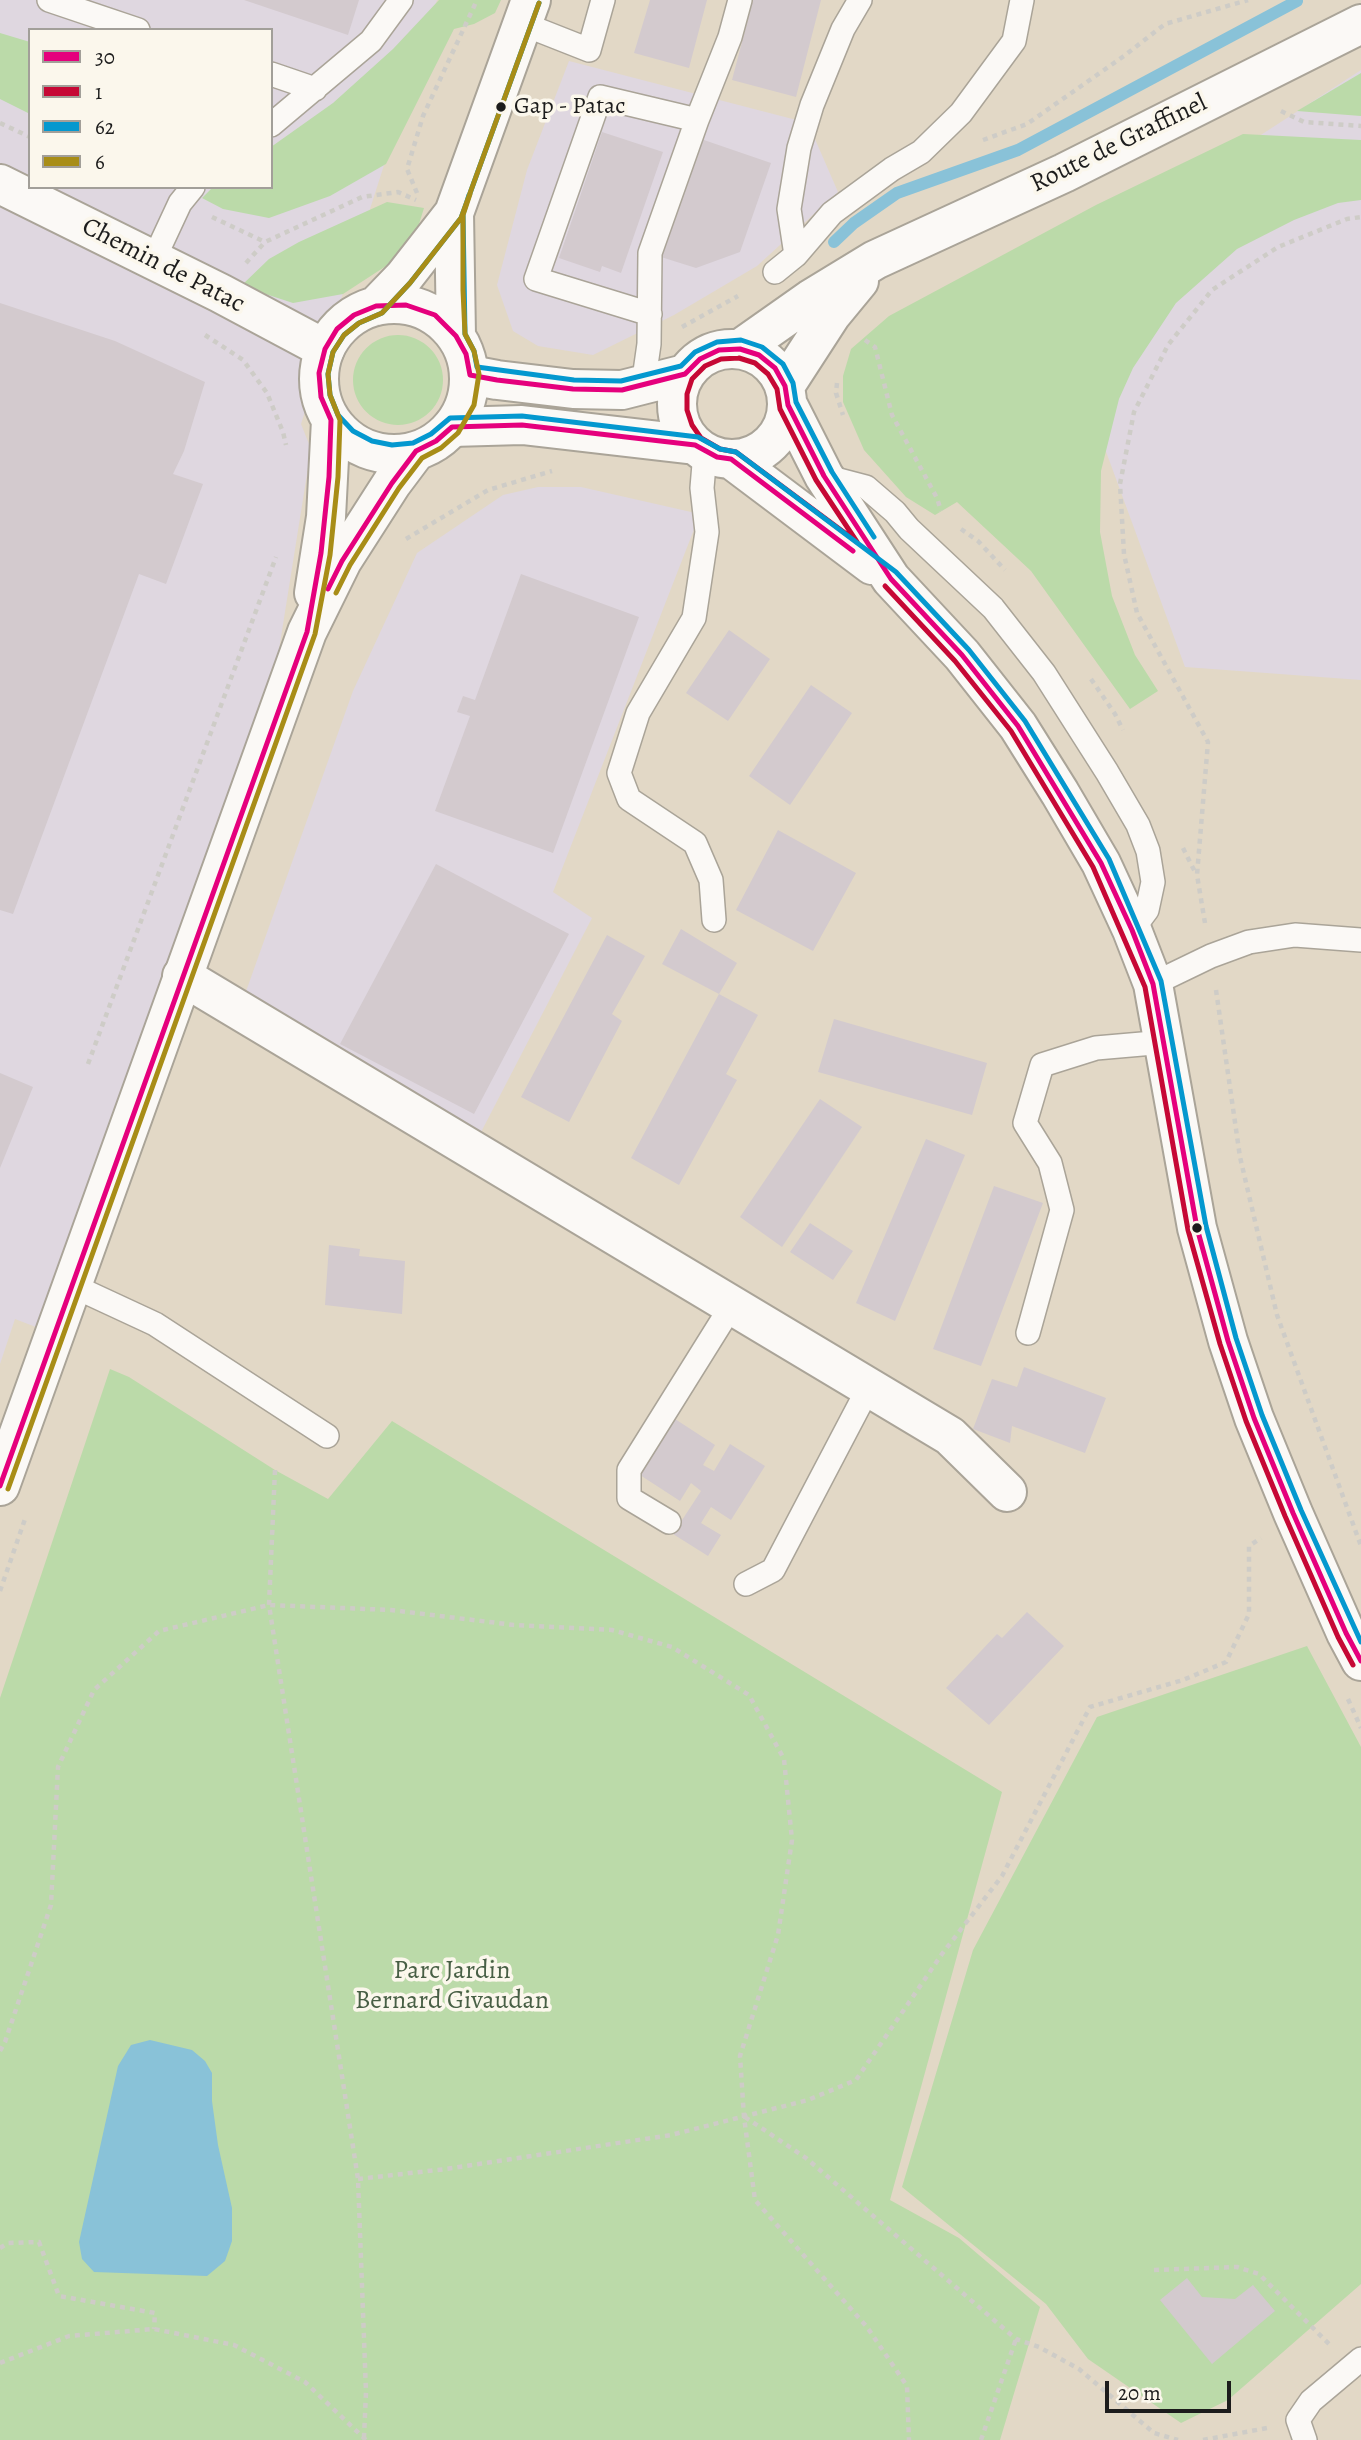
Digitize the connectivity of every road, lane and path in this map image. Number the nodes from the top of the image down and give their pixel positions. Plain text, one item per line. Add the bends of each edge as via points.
1 (49, 0) edge
2 (401, 0) edge
3 (477, 0) edge
4 (603, 0) edge
5 (740, 0) edge
6 (860, 0) edge
7 (1022, 0) edge
8 (1248, 0) edge
9 (527, 12) edge
10 (1361, 24) edge
11 (132, 28) edge
12 (273, 75) edge
13 (315, 89) junction
14 (1273, 107) dead end
15 (697, 120) junction
16 (273, 123) edge
17 (0, 124) edge
18 (1361, 126) edge
19 (28, 135) edge
20 (921, 152) junction
21 (0, 184) edge
22 (192, 189) edge
23 (454, 213) junction
24 (1361, 216) edge
25 (796, 255) junction
26 (876, 260) junction
27 (153, 261) junction
28 (775, 272) dead end
29 (220, 293) junction
30 (376, 306) junction
31 (650, 314) junction
32 (456, 337) junction
33 (864, 339) dead end
34 (325, 349) junction
35 (740, 349) junction
36 (838, 371) dead end
37 (470, 374) junction
38 (685, 374) junction
39 (643, 386) junction
40 (787, 395) junction
41 (843, 417) dead end
42 (331, 420) junction
43 (452, 427) junction
44 (416, 451) junction
45 (711, 452) junction
46 (289, 457) dead end
47 (563, 471) dead end
48 (824, 476) junction
49 (943, 517) dead end
50 (398, 544) dead end
51 (321, 554) junction
52 (891, 579) junction
53 (307, 632) junction
54 (714, 920) dead end
55 (1132, 930) junction
56 (1361, 940) edge
57 (1211, 956) junction
58 (182, 976) junction
59 (1153, 984) junction
60 (1165, 1042) junction
61 (88, 1064) dead end
62 (71, 1285) junction
63 (732, 1305) junction
64 (1028, 1333) dead end
65 (869, 1387) junction
66 (327, 1436) dead end
67 (275, 1469) dead end
68 (0, 1486) edge
69 (1007, 1492) dead end
70 (669, 1522) dead end
71 (1270, 1531) dead end
72 (1361, 1546) edge
73 (747, 1584) dead end
74 (269, 1605) junction
75 (1361, 1661) edge
76 (0, 2052) edge
77 (744, 2117) junction
78 (358, 2179) junction
79 (0, 2248) edge
80 (1154, 2270) dead end
81 (154, 2329) junction
82 (1016, 2339) junction
83 (0, 2363) edge
84 (1355, 2364) edge
85 (1298, 2433) edge
86 (365, 2439) edge
87 (909, 2440) edge
88 (981, 2440) edge
89 (1178, 2440) edge
90 (1203, 2440) edge

1 - 11 lane
2 - 13 lane via 372,41
3 - 29 path via 423,116 407,169 421,202 398,192 362,197 265,242
4 - 9 lane via 589,50
5 - 15 lane
6 - 25 lane via 843,29 799,148 789,209
7 - 20 lane via 1014,41 1002,60 961,113
8 - 20 path via 1164,24 1027,124 964,147
9 - 23 street
10 - 26 street, Route de Graffinel via 1064,173
12 - 13 lane
13 - 16 lane
14 - 18 path via 1304,122
15 - 31 lane via 650,253
15 - 31 lane via 600,97 536,279
17 - 19 path
20 - 25 lane via 832,213
21 - 27 street, Chemin de Patac
22 - 27 lane via 180,203
23 - 30 street
23 - 32 street
24 - 57 path via 1278,247 1212,290 1168,345 1134,412 1119,484 1124,554 1138,613 1208,742 1197,875
25 - 28 lane
26 - 35 street, Route de Graffinel
26 - 40 street, Route de Graffinel via 831,315
27 - 29 street, Chemin de Patac
29 - 34 street, Chemin de Patac
29 - 46 path via 200,331 243,360 267,393
30 - 32 street via 406,305 425,312
30 - 34 street via 354,315
31 - 39 lane
32 - 37 street
33 - 49 path via 875,347 892,415
34 - 42 street via 319,373 321,397
35 - 38 street via 719,350 700,359
35 - 40 street via 760,355 775,369
36 - 41 path via 836,393
37 - 39 street via 573,389
37 - 43 street via 466,402
38 - 39 street
38 - 45 street via 678,392 678,411 684,429
40 - 45 street via 783,426 771,444 752,456
40 - 48 street
42 - 44 street via 348,438 369,449 392,454
42 - 51 street
43 - 44 street
43 - 45 street via 522,425
44 - 53 street via 342,561
45 - 52 street
45 - 54 lane via 702,488 707,532 694,618 638,713 619,773 629,799 695,843 711,880
47 - 50 path via 488,490
48 - 52 street
48 - 55 lane via 866,487 895,512 993,608 1044,673 1138,825 1148,851 1153,882 1147,910
51 - 53 street
51 - 61 path via 282,540
52 - 55 street via 962,655 1018,726 1101,863
53 - 58 street
55 - 59 street
56 - 57 lane via 1295,935 1249,942
57 - 59 lane
57 - 72 path via 1240,1157 1276,1315
58 - 62 street
58 - 63 street
59 - 60 street
60 - 64 lane via 1096,1048 1042,1065 1025,1123 1050,1163 1062,1210
60 - 75 street via 1197,1228 1228,1341 1293,1513
62 - 66 lane via 155,1324
62 - 68 street
63 - 65 street
63 - 70 lane via 629,1470 629,1498
65 - 69 street via 950,1436
65 - 73 lane via 773,1570
67 - 74 path
71 - 77 path via 1248,1546 1249,1614 1226,1662 1184,1681 1090,1707 1002,1876 856,2080 808,2100
74 - 76 path via 159,1632 94,1690 58,1767 51,1905
74 - 77 path via 391,1610 514,1625 612,1630 672,1647 749,1695 784,1759 792,1840 778,1935 740,2056
74 - 78 path
77 - 78 path via 658,2137
77 - 82 path via 806,2158
77 - 87 path via 755,2200 867,2327 907,2386
78 - 86 path
79 - 81 path via 8,2243 39,2242 59,2296 155,2313
80 - 84 path via 1237,2267 1259,2274
81 - 83 path via 69,2336
81 - 86 path via 246,2351 305,2382
82 - 88 path
82 - 89 path via 1079,2369 1154,2432
84 - 85 lane via 1311,2401
85 - 90 path via 1255,2431

